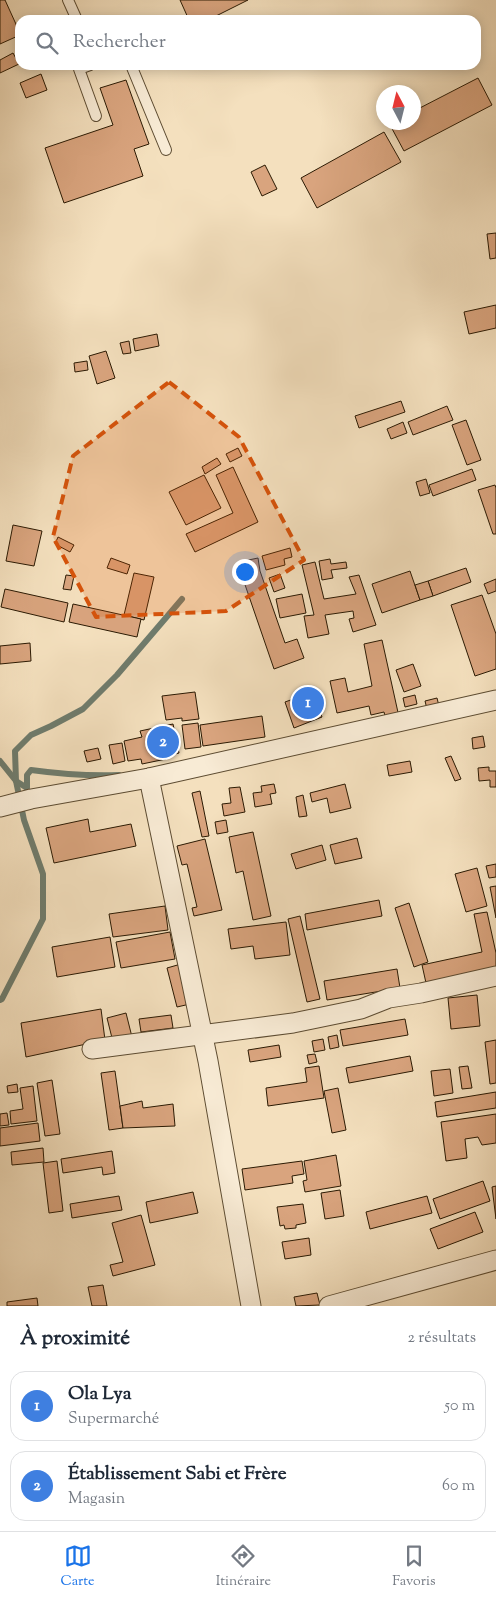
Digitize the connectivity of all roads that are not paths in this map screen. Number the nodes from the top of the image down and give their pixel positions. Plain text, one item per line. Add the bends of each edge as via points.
1 (68, 0) edge
2 (75, 15) edge
3 (79, 70) edge
4 (133, 70) edge
5 (96, 116) dead end
6 (166, 150) dead end
7 (496, 700) edge
8 (149, 778) junction
9 (4, 806) edge
10 (496, 976) edge
11 (203, 1035) junction
12 (92, 1050) dead end
13 (496, 1260) edge
14 (251, 1306) edge
15 (329, 1306) edge

1 - 2 lane
3 - 5 lane
4 - 6 lane
7 - 8 street
8 - 9 street
8 - 11 street
10 - 11 street via 389,998 360,1009 293,1023
11 - 12 street
11 - 14 street
13 - 15 street

